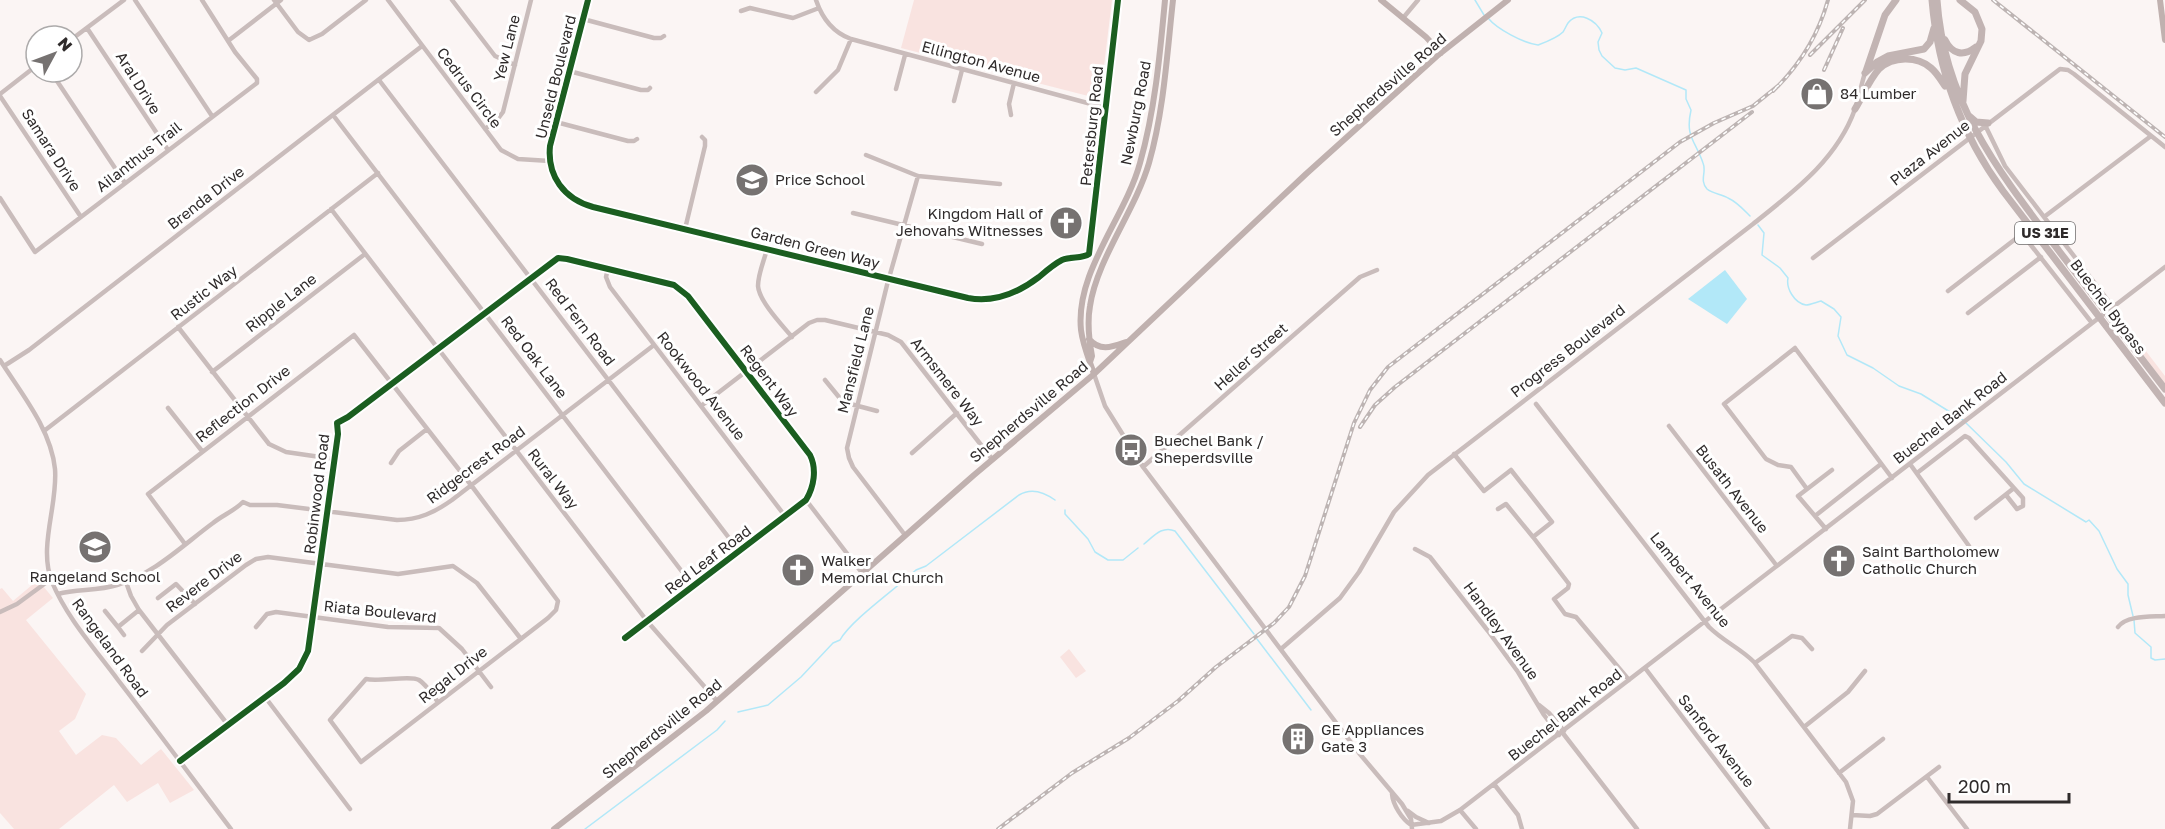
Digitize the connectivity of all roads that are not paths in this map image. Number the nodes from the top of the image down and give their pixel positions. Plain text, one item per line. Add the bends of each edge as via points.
1 (124, 0) edge
2 (135, 0) edge
3 (202, 0) edge
4 (366, 0) edge
5 (388, 0) edge
6 (452, 0) edge
7 (588, 0) edge
8 (816, 0) edge
9 (1118, 0) edge
10 (1165, 0) edge
11 (1173, 0) edge
12 (1382, 0) edge
13 (1418, 0) edge
14 (1508, 0) edge
15 (1896, 0) edge
16 (1960, 0) edge
17 (2160, 0) edge
18 (277, 1) edge
19 (529, 1) edge
20 (1935, 2) edge
21 (819, 8) junction
22 (741, 11) dead end
23 (1403, 18) junction
24 (583, 19) junction
25 (87, 28) junction
26 (1938, 28) junction
27 (84, 30) edge
28 (664, 36) dead end
29 (851, 39) junction
30 (2165, 40) edge
31 (228, 41) junction
32 (422, 46) junction
33 (1978, 46) junction
34 (1441, 53) junction
35 (905, 54) junction
36 (515, 65) junction
37 (962, 70) junction
38 (569, 71) junction
39 (1865, 73) junction
40 (24, 76) edge
41 (379, 80) junction
42 (1014, 83) junction
43 (59, 84) edge
44 (650, 87) dead end
45 (896, 89) dead end
46 (816, 92) dead end
47 (0, 95) edge
48 (1951, 96) junction
49 (954, 100) dead end
50 (1106, 108) junction
51 (1855, 109) junction
52 (1965, 109) junction
53 (333, 115) junction
54 (1011, 115) dead end
55 (212, 116) junction
56 (556, 122) junction
57 (1987, 124) junction
58 (485, 129) junction
59 (1976, 132) junction
60 (2151, 136) junction
61 (702, 137) dead end
62 (1968, 137) junction
63 (637, 139) dead end
64 (2165, 147) edge
65 (168, 150) junction
66 (867, 155) dead end
67 (550, 161) junction
68 (378, 173) junction
69 (918, 177) junction
70 (125, 183) junction
71 (1000, 184) dead end
72 (0, 198) edge
73 (332, 209) junction
74 (853, 213) dead end
75 (2044, 217) junction
76 (81, 218) junction
77 (905, 225) junction
78 (685, 230) junction
79 (982, 244) dead end
80 (767, 249) junction
81 (365, 254) junction
82 (1089, 255) joint
83 (2041, 257) junction
84 (1814, 258) dead end
85 (2165, 267) edge
86 (608, 268) junction
87 (1377, 270) dead end
88 (530, 278) junction
89 (889, 279) junction
90 (678, 286) joint
91 (1948, 291) dead end
92 (2113, 307) junction
93 (484, 313) junction
94 (1968, 313) dead end
95 (2103, 315) junction
96 (2092, 323) junction
97 (178, 327) junction
98 (875, 332) junction
99 (792, 337) junction
100 (1089, 339) junction
101 (1131, 339) junction
102 (654, 345) junction
103 (438, 348) junction
104 (0, 360) edge
105 (1090, 362) junction
106 (4, 366) junction
107 (746, 371) junction
108 (212, 372) junction
109 (1094, 374) junction
110 (608, 380) junction
111 (825, 380) dead end
112 (392, 383) junction
113 (2165, 389) edge
114 (2165, 403) edge
115 (1536, 404) dead end
116 (701, 406) junction
117 (857, 406) junction
118 (168, 408) dead end
119 (877, 411) dead end
120 (957, 413) junction
121 (562, 415) junction
122 (247, 417) junction
123 (1669, 426) dead end
124 (427, 429) junction
125 (44, 431) junction
126 (202, 451) junction
127 (516, 451) junction
128 (912, 453) dead end
129 (1454, 454) junction
130 (334, 459) junction
131 (992, 459) junction
132 (391, 463) dead end
133 (1881, 464) junction
134 (1910, 464) junction
135 (1143, 467) junction
136 (1832, 470) dead end
137 (1917, 473) junction
138 (1892, 478) junction
139 (471, 485) junction
140 (2014, 488) junction
141 (1807, 489) junction
142 (2006, 495) junction
143 (806, 500) junction
144 (1498, 509) dead end
145 (328, 511) junction
146 (785, 516) junction
147 (1815, 516) junction
148 (1976, 518) dead end
149 (1826, 529) junction
150 (905, 536) junction
151 (1533, 537) junction
152 (185, 544) junction
153 (1969, 546) dead end
154 (1415, 549) dead end
155 (740, 551) junction
156 (321, 564) junction
157 (1777, 566) junction
158 (862, 573) junction
159 (51, 579) junction
160 (126, 582) junction
161 (693, 586) junction
162 (58, 594) junction
163 (158, 598) dead end
164 (195, 604) junction
165 (140, 610) junction
166 (105, 611) dead end
167 (0, 612) edge
168 (2165, 616) edge
169 (314, 617) junction
170 (647, 621) junction
171 (1706, 622) junction
172 (118, 627) junction
173 (256, 627) dead end
174 (2118, 627) dead end
175 (158, 633) junction
176 (124, 635) dead end
177 (625, 638) dead end
178 (521, 639) junction
179 (1281, 649) junction
180 (1812, 649) dead end
181 (142, 651) dead end
182 (1755, 663) junction
183 (1645, 668) junction
184 (478, 671) junction
185 (1865, 671) dead end
186 (1629, 680) junction
187 (491, 687) dead end
188 (265, 697) junction
189 (717, 701) junction
190 (438, 702) junction
191 (228, 725) junction
192 (1804, 727) junction
193 (1562, 733) junction
194 (1883, 738) dead end
195 (180, 761) junction
196 (1939, 767) dead end
197 (1839, 773) junction
198 (1927, 777) junction
199 (1494, 784) junction
200 (1392, 794) junction
201 (350, 809) dead end
202 (1405, 810) junction
203 (1460, 810) junction
204 (1852, 815) junction
205 (1424, 824) junction
206 (1431, 824) junction
207 (1412, 827) edge
208 (231, 829) edge
209 (554, 829) edge
210 (1420, 829) edge
211 (1476, 829) edge
212 (1522, 829) edge
213 (1637, 829) edge
214 (1768, 829) edge
215 (1850, 829) edge
216 (1967, 829) edge

1 - 25 street
2 - 55 street
3 - 31 street
4 - 18 street via 309,40 298,32
5 - 32 street, Cedrus Circle
6 - 36 street via 495,56
7 - 24 street, Unseld Boulevard
8 - 21 street
9 - 50 street, Petersburg Road
10 - 105 main road, Newburg Road via 1154,93 1140,164 1128,198 1089,276 1082,301 1082,332
11 - 100 main road, Newburg Road via 1149,161 1141,188 1094,287
12 - 23 main road
13 - 23 street
14 - 34 main road, Shepherdsville Road
15 - 39 main road via 1885,15
16 - 33 main road via 1981,23
17 - 30 main road
18 - 31 street
19 - 36 street, Yew Lane
20 - 26 main road, Buechel Bypass / US 31E
21 - 22 street via 790,18 750,8
21 - 29 street via 831,27
23 - 34 main road
24 - 28 street via 654,38
24 - 38 street, Unseld Boulevard
25 - 27 street
25 - 65 street, Aral Drive
26 - 33 main road via 1947,45 1957,53 1967,53
26 - 39 main road via 1924,49 1888,56
26 - 48 main road, Buechel Bypass / US 31E
26 - 52 main road, Buechel Bypass / US 31E
29 - 35 street, Ellington Avenue
29 - 46 street via 836,74
31 - 55 street, Ailanthus Trail via 258,81
32 - 41 street, Brenda Drive
32 - 58 street, Cedrus Circle
33 - 52 main road via 1965,74
34 - 101 main road, Shepherdsville Road
35 - 37 street, Ellington Avenue
35 - 45 street
36 - 58 street, Yew Lane via 503,112
37 - 42 street, Ellington Avenue
37 - 49 street
38 - 44 street via 641,90
38 - 56 street, Unseld Boulevard
39 - 51 street, Progress Boulevard
40 - 47 street
41 - 53 street, Brenda Drive
41 - 88 street, Red Fern Road
42 - 50 street, Ellington Avenue
42 - 54 street via 1008,108
43 - 70 street
47 - 76 street, Samara Drive
48 - 51 main road via 1931,67 1914,60 1898,60 1875,74
48 - 62 main road, Buechel Bypass / US 31E
50 - 82 street, Petersburg Road
51 - 129 street, Progress Boulevard via 1829,155 1805,182
52 - 57 main road via 1976,122
52 - 59 main road, Buechel Bypass / US 31E
53 - 68 street, Red Oak Lane
53 - 106 street, Brenda Drive
55 - 65 street, Ailanthus Trail
56 - 63 street via 628,141
56 - 67 street, Unseld Boulevard
57 - 59 street, Plaza Avenue
57 - 60 street, Plaza Avenue via 2062,69 2074,74
57 - 75 street via 2005,166
58 - 67 street, Cedrus Circle via 511,157
59 - 62 street, Plaza Avenue
59 - 95 main road, Buechel Bypass / US 31E via 2002,176
60 - 64 street
60 - 75 street
61 - 78 street via 705,146
62 - 84 street, Plaza Avenue
62 - 95 main road, Buechel Bypass / US 31E via 1999,186
65 - 70 street, Ailanthus Trail
66 - 69 street
67 - 78 street, Garden Green Way via 560,186 579,203
68 - 73 street, Rustic Way
68 - 93 street, Red Oak Lane
69 - 71 street
69 - 77 street, Mansfield Lane
70 - 76 street, Ailanthus Trail
72 - 76 street, Ailanthus Trail via 35,252
73 - 81 street, Rural Way
73 - 97 street, Rustic Way
74 - 77 street
75 - 92 street
77 - 79 street
77 - 89 street, Mansfield Lane
78 - 80 street, Garden Green Way
80 - 89 street, Garden Green Way
80 - 99 street via 759,290
81 - 103 street, Rural Way
81 - 108 street, Ripple Lane
82 - 89 street, Garden Green Way via 1064,259 1021,290 992,299 968,298
83 - 91 street via 2021,235
83 - 94 street
83 - 96 street
85 - 92 street, Buechel Bank Road
86 - 88 street, Robinwood Road via 558,258
86 - 90 street, Robinwood Road
86 - 102 street, Rookwood Avenue via 609,287
87 - 135 street, Heller Street via 1360,276
88 - 93 street, Robinwood Road
88 - 110 street, Red Fern Road
89 - 98 street, Mansfield Lane
90 - 107 street, Regent Way
92 - 95 street, Buechel Bank Road
93 - 103 street, Robinwood Road
93 - 121 street, Red Oak Lane
95 - 96 street, Buechel Bank Road
95 - 113 main road, Buechel Bypass / US 31E
95 - 114 main road, Buechel Bypass / US 31E
96 - 134 street, Buechel Bank Road
97 - 108 street
97 - 125 street, Rustic Way
98 - 99 street, Armsmere Way via 817,320
98 - 117 street, Mansfield Lane
98 - 120 street, Armsmere Way via 901,342
99 - 107 street, Armsmere Way
100 - 101 main road via 1106,348
100 - 105 main road, Newburg Road
101 - 109 main road, Shepherdsville Road
102 - 110 street, Ridgecrest Road
102 - 116 street, Rookwood Avenue
103 - 112 street, Robinwood Road
103 - 127 street, Rural Way
104 - 106 street, Rangeland Road
105 - 109 main road, Newburg Road
106 - 125 street, Rangeland Road
107 - 116 street, Armsmere Way
107 - 143 street, Regent Way via 812,458 814,474
108 - 122 street
109 - 131 main road, Shepherdsville Road
109 - 135 street via 1105,406
110 - 121 street, Ridgecrest Road
110 - 155 street, Red Fern Road
111 - 117 street via 841,401
112 - 122 street, Reflection Drive via 354,335
112 - 124 street
112 - 130 street, Robinwood Road via 337,423
115 - 171 street, Lambert Avenue
116 - 146 street, Rookwood Avenue
117 - 119 street
117 - 150 street, Mansfield Lane via 848,445 849,459
118 - 126 street
120 - 128 street
120 - 131 street, Armsmere Way
121 - 127 street, Ridgecrest Road
121 - 161 street, Red Oak Lane
122 - 126 street, Reflection Drive
122 - 130 street via 277,449
123 - 157 street, Busath Avenue
124 - 132 street via 399,451
124 - 139 street
125 - 159 street, Rangeland Road via 55,471 48,545
126 - 152 street, Reflection Drive via 148,494
127 - 139 street, Ridgecrest Road
127 - 170 street, Rural Way
129 - 151 street via 1484,491 1511,470 1552,522
129 - 179 street, Progress Boulevard via 1404,499 1340,598
130 - 145 street, Robinwood Road
131 - 150 main road, Shepherdsville Road
133 - 138 street
133 - 141 street via 1795,348 1724,404 1766,459 1791,467
133 - 147 street
134 - 137 street
134 - 138 street, Buechel Bank Road
135 - 179 street
136 - 141 street
137 - 140 street via 1965,436
137 - 153 street
138 - 149 street, Buechel Bank Road
139 - 145 street, Ridgecrest Road via 435,511 412,519
139 - 178 street, Regal Drive via 558,601 548,618
140 - 142 street
140 - 142 street via 2023,498 2023,506 2017,508
141 - 147 street via 1798,496
142 - 148 street
143 - 146 street, Red Leaf Road
143 - 158 street
144 - 151 street via 1506,504
145 - 152 street, Ridgecrest Road via 243,502
145 - 156 street, Robinwood Road
146 - 155 street, Red Leaf Road
147 - 149 street
149 - 157 street, Buechel Bank Road
150 - 158 main road, Shepherdsville Road
151 - 186 street via 1569,584 1554,599 1565,614 1576,617
152 - 160 street, Ridgecrest Road
154 - 193 street, Handley Avenue via 1430,557
155 - 161 street, Red Leaf Road
156 - 164 street, Revere Drive via 256,559
156 - 169 street, Robinwood Road
156 - 178 street, Revere Drive via 398,574 456,567 477,583
157 - 171 street, Buechel Bank Road
158 - 189 main road, Shepherdsville Road
159 - 162 street, Rangeland Road
159 - 167 street
160 - 162 street, Ridgecrest Road
160 - 165 street
161 - 170 street, Red Leaf Road
162 - 195 street, Rangeland Road
163 - 164 street via 176,584
164 - 175 street, Revere Drive
165 - 172 street
165 - 175 street
166 - 172 street
168 - 174 street via 2132,619
169 - 173 street, Riata Boulevard via 273,612
169 - 184 street, Riata Boulevard via 388,627 439,628
169 - 188 street, Robinwood Road via 305,661
170 - 177 street, Red Leaf Road
170 - 189 street, Rural Way
171 - 182 street, Lambert Avenue via 1719,637
171 - 183 street, Buechel Bank Road
172 - 176 street
175 - 181 street, Revere Drive
175 - 191 street
178 - 184 street, Regal Drive
179 - 200 street
180 - 182 street via 1802,638 1792,636
182 - 192 street, Lambert Avenue
183 - 186 street, Buechel Bank Road
183 - 214 street, Sanford Avenue
184 - 187 street, Riata Boulevard
184 - 190 street, Regal Drive
185 - 192 street via 1848,692
186 - 193 street, Buechel Bank Road
188 - 191 street, Robinwood Road
188 - 201 street
189 - 209 main road, Shepherdsville Road
190 - 190 street, Regal Drive via 361,762 330,720 366,679 414,678
191 - 195 street, Robinwood Road
192 - 197 street, Lambert Avenue
193 - 199 street, Buechel Bank Road
193 - 213 street, Handley Avenue
194 - 197 street
195 - 208 street, Rangeland Road
196 - 198 street
197 - 204 street, Lambert Avenue via 1851,794
198 - 204 street via 1877,814
198 - 216 street
199 - 203 street, Buechel Bank Road
199 - 212 street via 1518,815
200 - 202 street
200 - 207 street
202 - 206 street
202 - 207 street
203 - 206 street, Buechel Bank Road
203 - 211 street
204 - 215 street, Lambert Avenue
205 - 206 street, Buechel Bank Road
205 - 207 street, Buechel Bank Road
205 - 210 street

